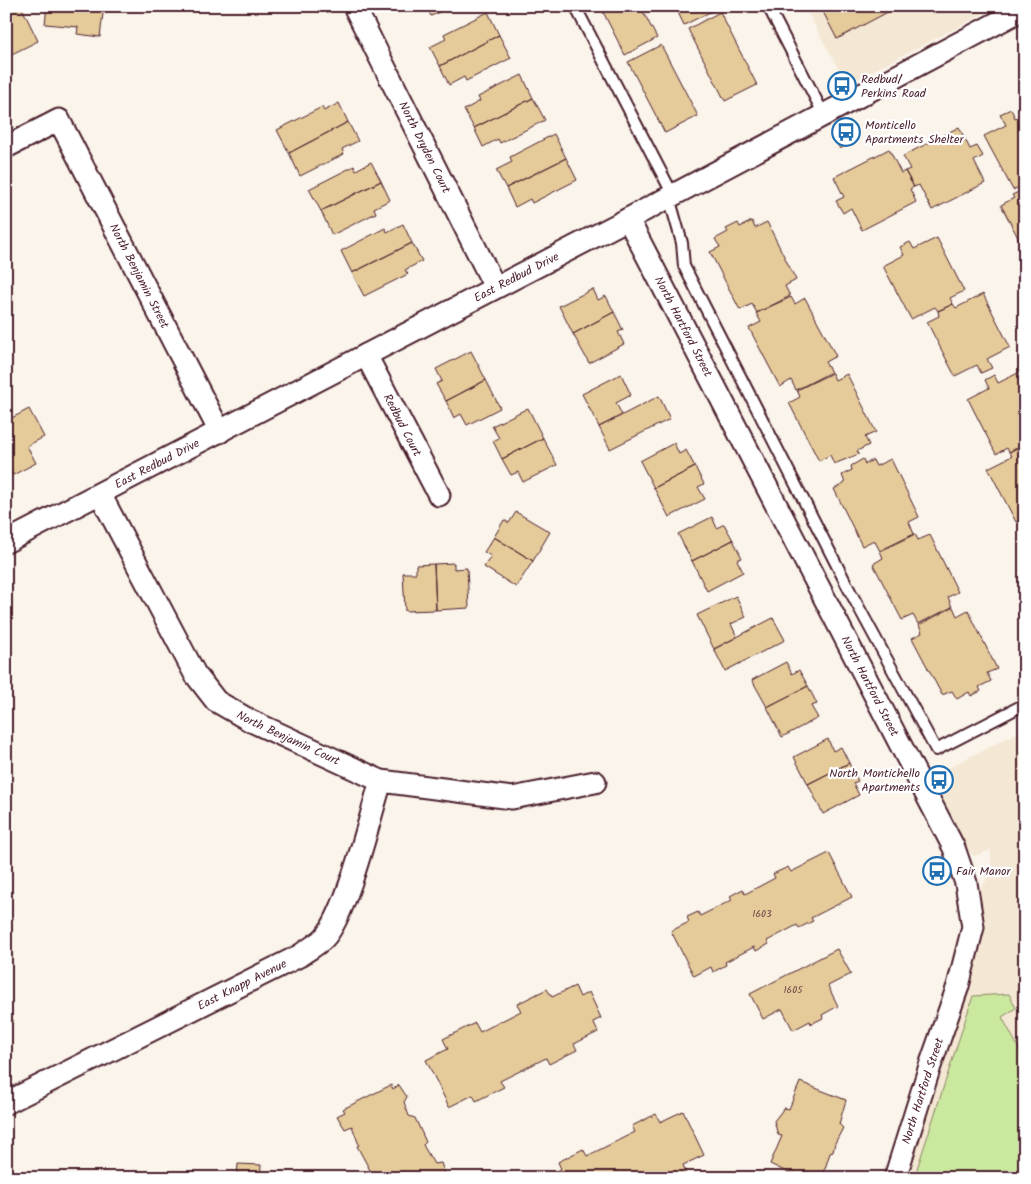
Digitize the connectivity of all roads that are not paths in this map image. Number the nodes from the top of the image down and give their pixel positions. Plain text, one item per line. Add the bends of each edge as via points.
1 (354, 6) edge
2 (574, 6) edge
3 (768, 6) edge
4 (1025, 8) edge
5 (824, 115) junction
6 (6, 147) edge
7 (671, 196) junction
8 (628, 219) junction
9 (495, 287) junction
10 (366, 354) junction
11 (220, 432) junction
12 (100, 494) junction
13 (439, 495) dead end
14 (6, 542) edge
15 (1025, 704) edge
16 (381, 781) junction
17 (594, 782) dead end
18 (6, 1103) edge
19 (895, 1178) edge

1 - 9 street, North Dryden Court
2 - 7 lane
3 - 5 lane
4 - 5 street, East Redbud Drive
5 - 7 street, East Redbud Drive
6 - 11 street, North Benjamin Street via 59,120
7 - 8 street, East Redbud Drive
7 - 15 lane via 684,266 851,593 936,750
8 - 9 street, East Redbud Drive
8 - 19 street, North Hartford Street via 954,848 966,883 973,927 958,986
9 - 10 street, East Redbud Drive
10 - 11 street, East Redbud Drive
10 - 13 street, Redbud Court
11 - 12 street, East Redbud Drive
12 - 14 street, East Redbud Drive
12 - 16 street, North Benjamin Court via 195,674 216,701
16 - 17 street, North Benjamin Court via 512,798
16 - 18 street, East Knapp Avenue via 350,884 325,937 299,956

